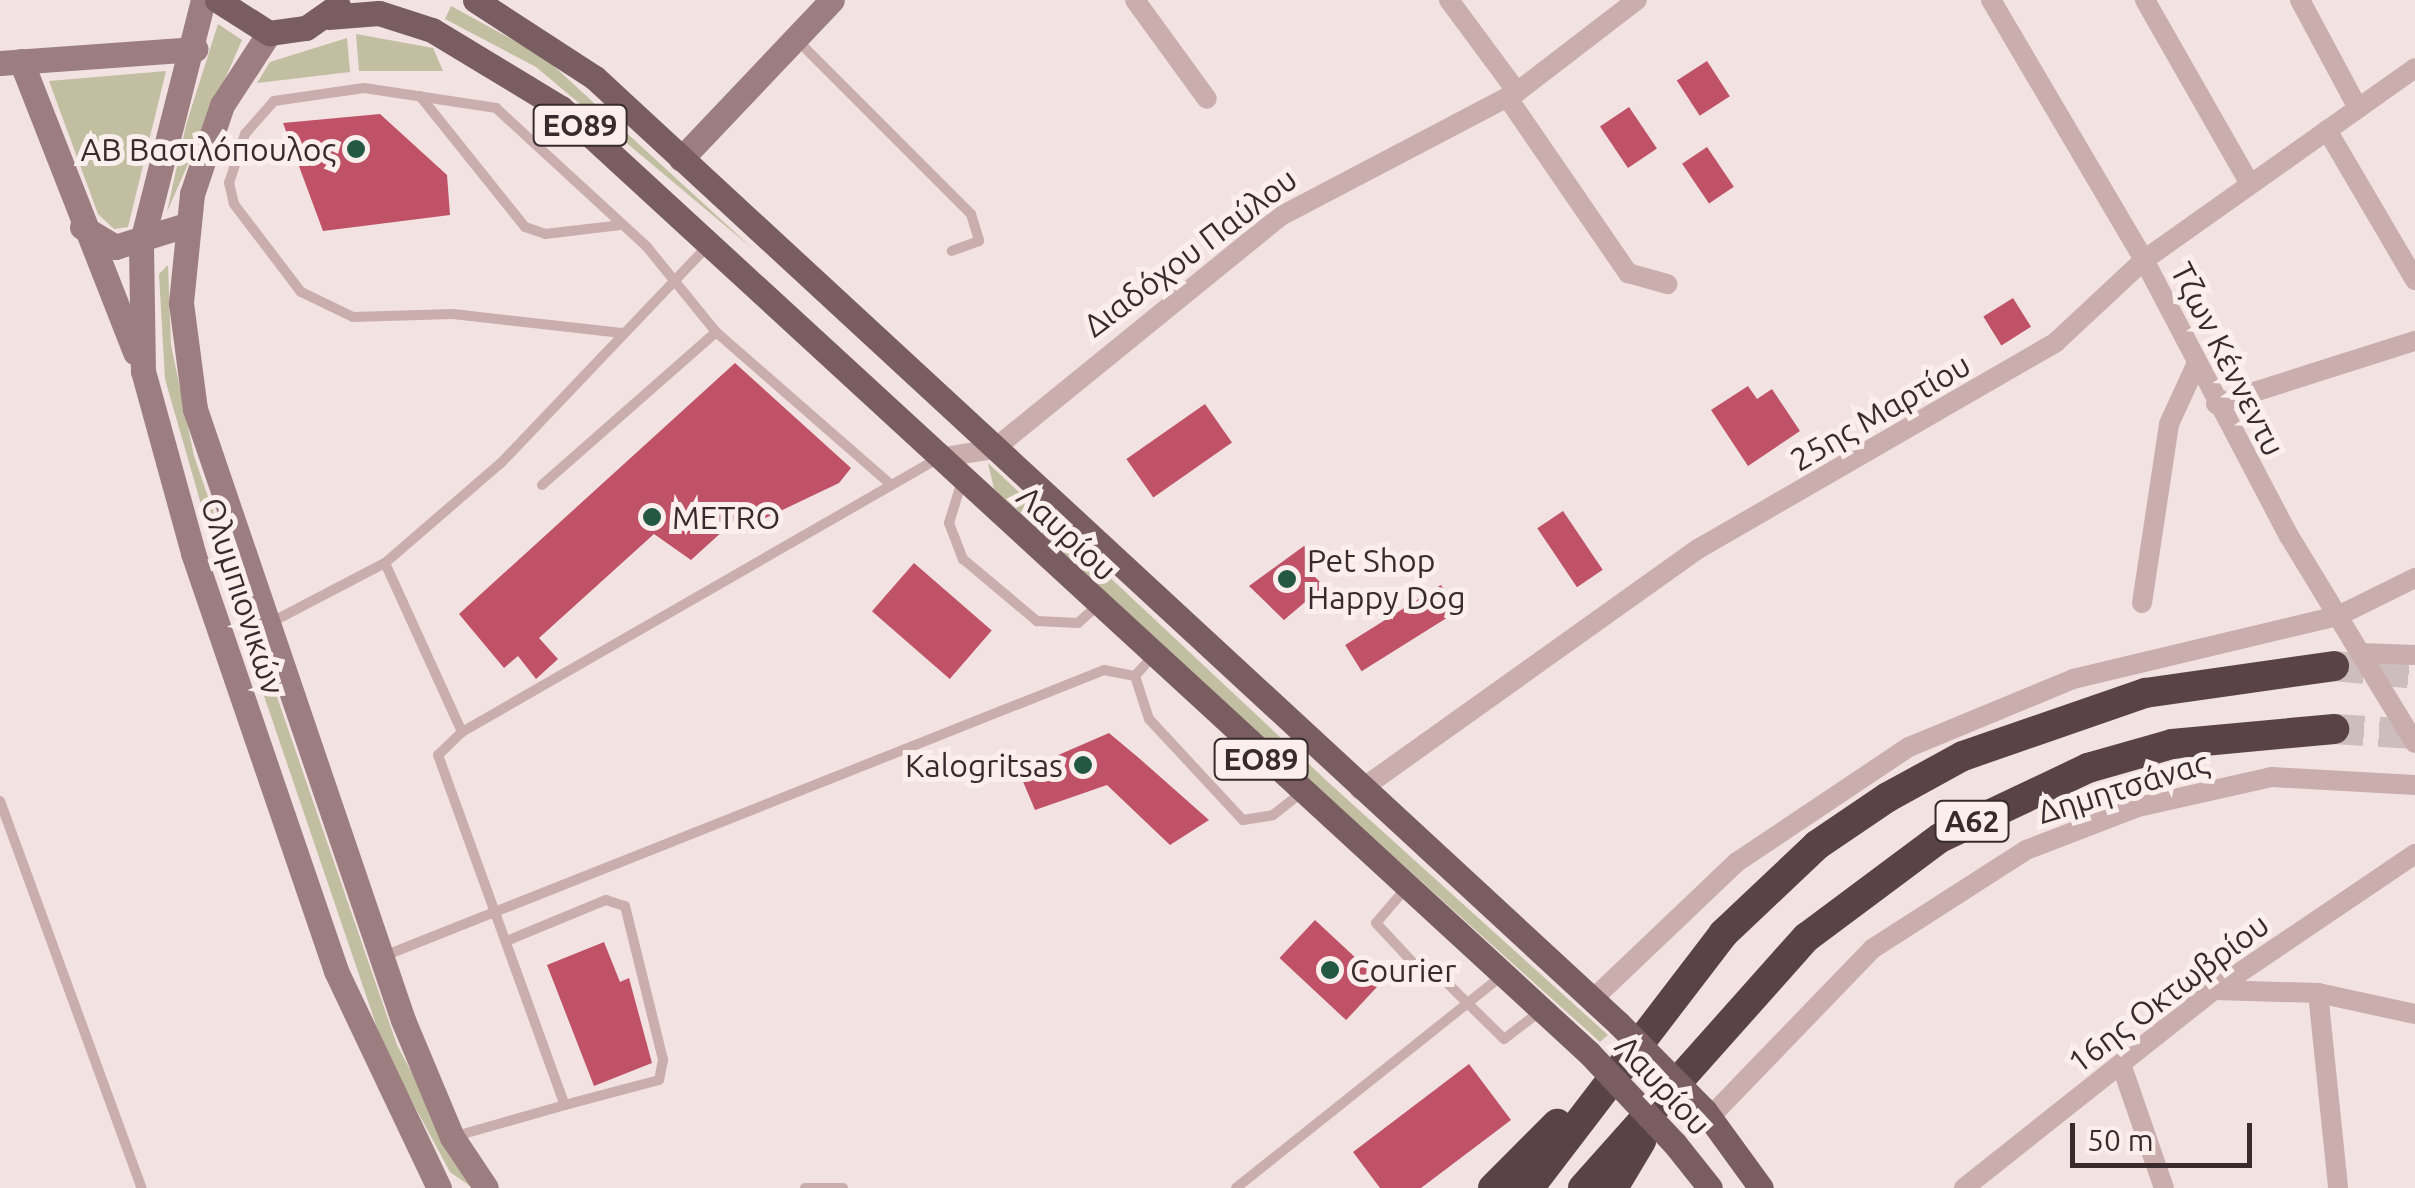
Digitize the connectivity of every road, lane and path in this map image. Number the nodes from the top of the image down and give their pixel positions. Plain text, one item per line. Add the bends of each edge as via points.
1 (202, 0) edge
2 (217, 0) edge
3 (475, 0) edge
4 (832, 0) edge
5 (1135, 0) edge
6 (1449, 0) edge
7 (1991, 0) edge
8 (2145, 0) edge
9 (2300, 0) edge
10 (1631, 2) edge
11 (335, 8) edge
12 (269, 33) junction
13 (796, 38) junction
14 (195, 49) junction
15 (10, 62) edge
16 (2415, 68) edge
17 (1512, 94) junction
18 (420, 96) junction
19 (1207, 99) dead end
20 (2358, 108) junction
21 (2327, 130) junction
22 (681, 159) junction
23 (2249, 182) junction
24 (78, 223) junction
25 (622, 225) junction
26 (186, 226) junction
27 (142, 244) junction
28 (709, 245) junction
29 (952, 250) dead end
30 (2144, 260) junction
31 (2415, 280) edge
32 (670, 283) junction
33 (1667, 284) dead end
34 (716, 332) junction
35 (622, 333) junction
36 (2415, 341) edge
37 (2196, 365) junction
38 (142, 370) junction
39 (2216, 404) junction
40 (994, 449) junction
41 (938, 458) junction
42 (963, 480) junction
43 (889, 483) junction
44 (542, 485) dead end
45 (385, 564) junction
46 (2415, 578) edge
47 (2142, 603) dead end
48 (1097, 606) junction
49 (2338, 616) junction
50 (270, 623) junction
51 (2415, 656) edge
52 (2348, 660) junction
53 (1143, 666) junction
54 (2334, 729) tunnel mouth
55 (462, 732) junction
56 (2415, 743) edge
57 (2415, 785) edge
58 (1360, 790) junction
59 (1299, 795) junction
60 (0, 801) edge
61 (2415, 854) edge
62 (1406, 888) junction
63 (499, 910) junction
64 (509, 940) junction
65 (382, 956) junction
66 (1504, 974) junction
67 (2214, 990) junction
68 (2318, 993) junction
69 (1672, 994) junction
70 (1593, 999) junction
71 (1469, 1006) junction
72 (1542, 1009) junction
73 (2415, 1014) edge
74 (2121, 1064) junction
75 (1687, 1066) junction
76 (564, 1105) junction
77 (1708, 1114) junction
78 (452, 1137) junction
79 (142, 1188) edge
80 (439, 1188) edge
81 (486, 1188) edge
82 (805, 1188) edge
83 (843, 1188) edge
84 (1236, 1188) edge
85 (1493, 1188) edge
86 (1528, 1188) edge
87 (1583, 1188) edge
88 (1613, 1188) edge
89 (1710, 1188) edge
90 (1761, 1188) edge
91 (1964, 1188) edge
92 (2164, 1188) edge
93 (2338, 1188) edge

1 - 14 main road, Ολυμπιονικών
2 - 12 main road
3 - 22 main road, Λαυρίου / ΕΟ89 via 557,48
4 - 13 main road
5 - 19 street
6 - 17 street
7 - 30 street, Τζων Κέννεντυ
8 - 23 street
9 - 20 street
10 - 17 street, Διαδόχου Παύλου
11 - 12 main road, Λαυρίου / ΕΟ89
11 - 28 main road, Λαυρίου / ΕΟ89 via 379,14 487,56 561,108
12 - 26 main road, Ολυμπιονικών via 222,106
13 - 22 main road
13 - 29 lane via 971,214 979,241
14 - 15 main road
14 - 27 main road, Ολυμπιονικών
15 - 24 main road
16 - 20 street, 25ης Μαρτίου
17 - 33 street via 1628,273
17 - 40 street, Διαδόχου Παύλου via 1281,216
18 - 25 lane via 496,108
18 - 25 lane via 525,227 545,234
18 - 35 lane via 364,88 261,109 229,183 258,241 302,292 354,317 453,314
20 - 21 street, 25ης Μαρτίου
21 - 23 street, 25ης Μαρτίου
21 - 31 street
22 - 40 main road, Λαυρίου / ΕΟ89
23 - 30 street, 25ης Μαρτίου
24 - 27 main road via 104,245
24 - 38 main road
25 - 32 lane
26 - 27 main road
26 - 50 main road, Ολυμπιονικών via 182,302 195,410
27 - 38 main road, Ολυμπιονικών
28 - 32 lane
28 - 41 main road, Λαυρίου / ΕΟ89
30 - 37 street, Τζων Κέννεντυ
30 - 58 street, 25ης Μαρτίου via 2056,342 1698,549
32 - 34 lane
32 - 35 lane
34 - 43 lane
34 - 44 lane
35 - 45 lane via 502,463
36 - 39 street
37 - 39 street, Τζων Κέννεντυ
37 - 47 street via 2169,424
38 - 80 main road, Ολυμπιονικών via 193,553 336,971
39 - 49 street, Τζων Κέννεντυ
40 - 41 street, Διαδόχου Παύλου
40 - 58 main road, Λαυρίου / ΕΟ89
41 - 42 main road, Λαυρίου / ΕΟ89
41 - 43 lane
42 - 48 main road, Λαυρίου / ΕΟ89
42 - 48 lane via 949,523 963,560 1037,621 1078,623
43 - 55 lane
45 - 50 lane
45 - 55 lane
46 - 49 street
48 - 53 main road, Λαυρίου / ΕΟ89
49 - 52 street, Τζων Κέννεντυ
49 - 70 street via 2073,680 1909,747 1737,862
50 - 65 main road, Ολυμπιονικών
51 - 52 street
52 - 56 street, Τζων Κέννεντυ
52 - 69 highway, Α62 via 2145,693 1962,756 1818,845
53 - 59 main road, Λαυρίου / ΕΟ89
53 - 59 lane via 1149,719 1243,820 1274,815
53 - 63 lane via 1104,670
54 - 75 highway, Α62 via 2172,744 2006,802 1880,878 1807,937
55 - 63 lane via 438,755
57 - 77 street, Δημητσάνας via 2272,777 2138,807 2026,850 1872,949
58 - 70 main road, Λαυρίου / ΕΟ89
59 - 62 main road, Λαυρίου / ΕΟ89
60 - 79 lane
61 - 67 street, 16ης Οκτωβρίου
62 - 66 main road, Λαυρίου / ΕΟ89
62 - 71 lane via 1376,923
63 - 64 lane
63 - 65 lane
64 - 76 lane
64 - 76 lane via 606,900 625,906 663,1060 659,1080
65 - 78 main road, Ολυμπιονικών
66 - 71 lane
66 - 72 main road, Λαυρίου / ΕΟ89
67 - 68 street
67 - 74 street, 16ης Οκτωβρίου
68 - 73 street
68 - 93 street
69 - 85 highway
69 - 86 highway, Α62
70 - 77 main road, Λαυρίου / ΕΟ89, bridge
71 - 72 lane via 1504,1039
71 - 84 lane
72 - 89 main road, Λαυρίου / ΕΟ89, bridge
74 - 91 street, 16ης Οκτωβρίου
74 - 92 street
75 - 87 highway, Α62
75 - 88 highway
76 - 78 lane
77 - 90 main road, Λαυρίου / ΕΟ89
78 - 81 main road, Ολυμπιονικών
82 - 83 lane

